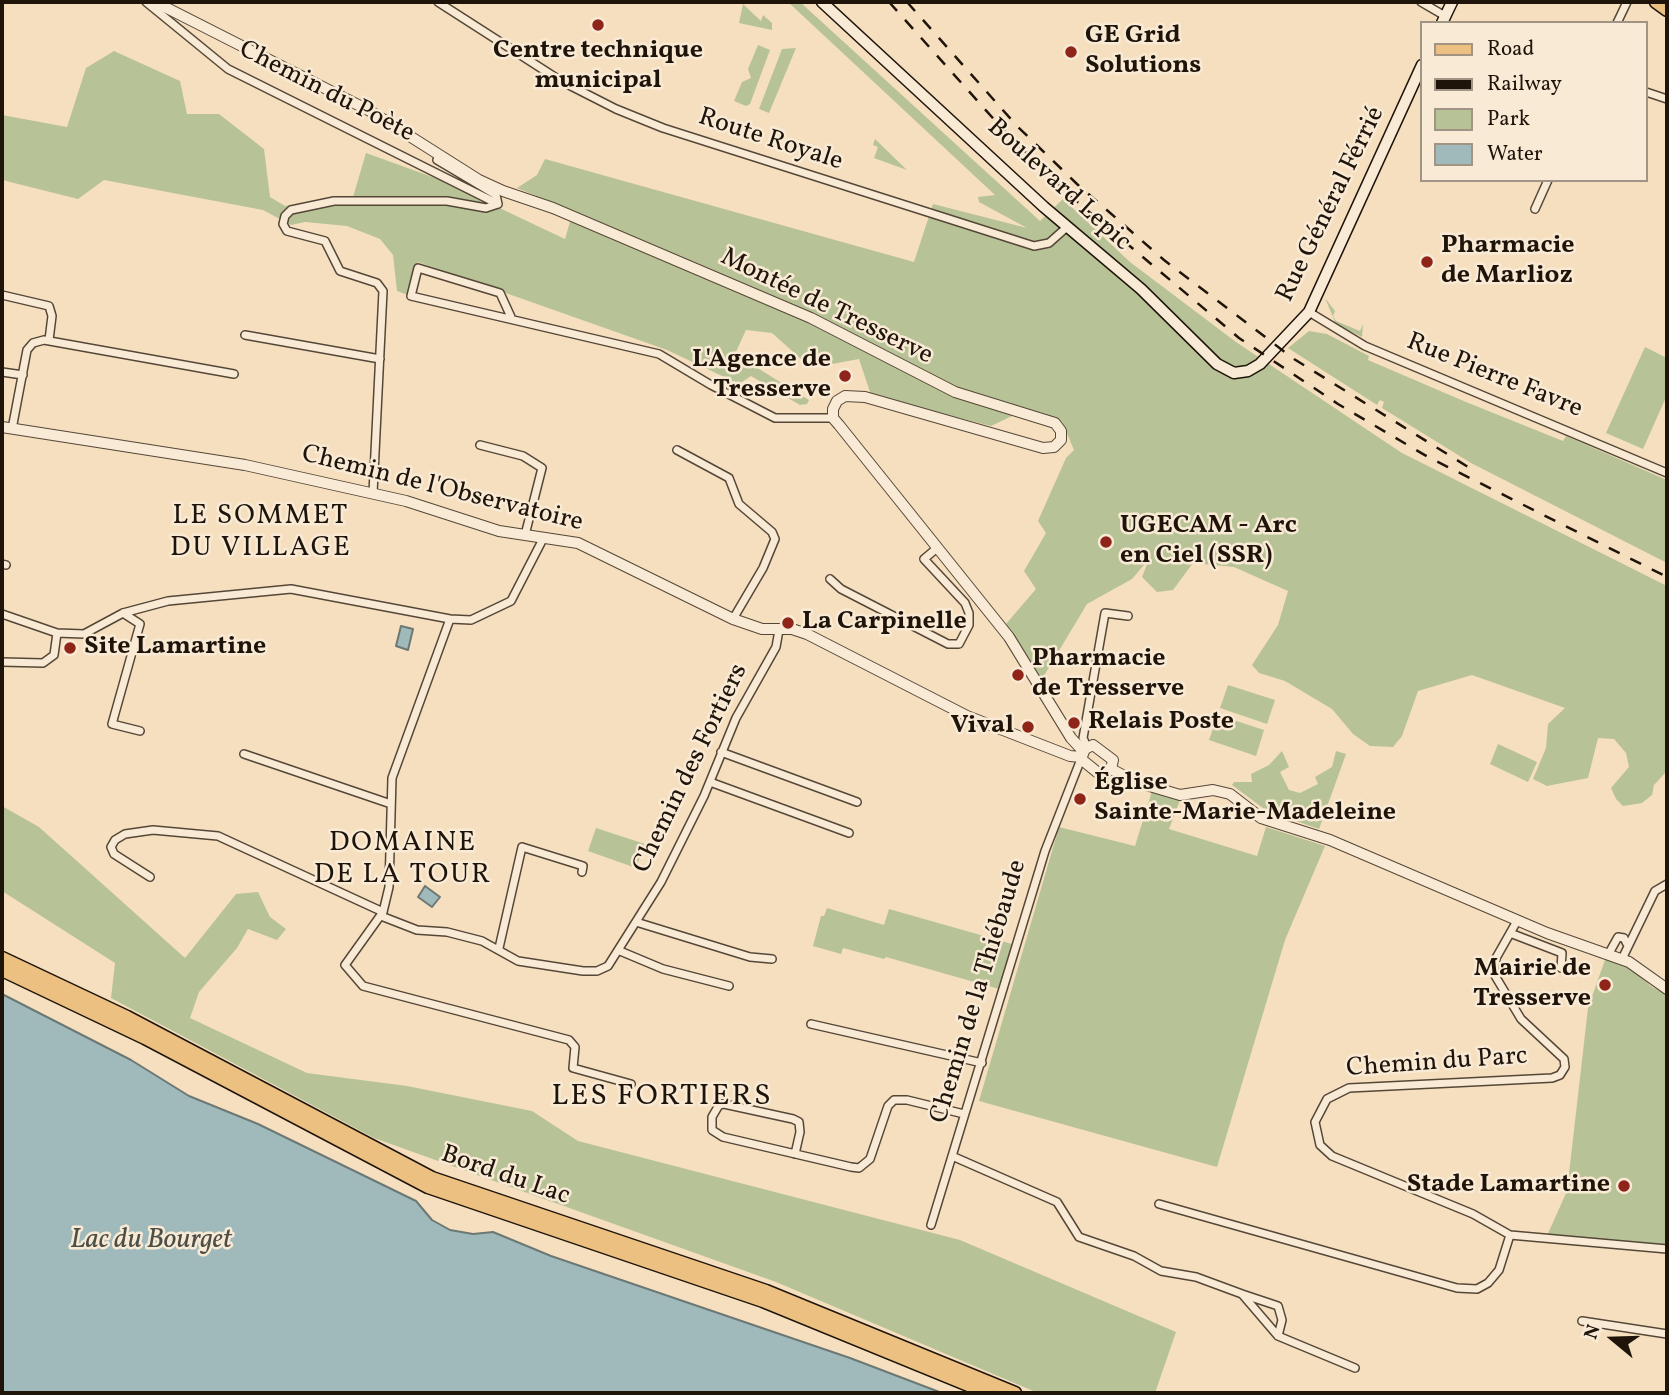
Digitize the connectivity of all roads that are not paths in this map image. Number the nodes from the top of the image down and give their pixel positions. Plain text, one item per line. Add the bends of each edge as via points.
1 (146, 2) edge
2 (155, 2) edge
3 (438, 2) edge
4 (822, 2) edge
5 (1421, 2) edge
6 (1452, 2) edge
7 (1626, 2) edge
8 (1656, 2) edge
9 (1667, 10) edge
10 (1443, 21) edge
11 (1618, 21) edge
12 (1420, 69) edge
13 (1648, 93) edge
14 (1667, 99) edge
15 (440, 155) junction
16 (1547, 182) edge
17 (498, 205) junction
18 (1535, 209) dead end
19 (1067, 228) junction
20 (2, 295) edge
21 (1309, 312) junction
22 (511, 317) junction
23 (245, 335) dead end
24 (49, 340) junction
25 (1269, 355) joint
26 (380, 359) junction
27 (2, 372) edge
28 (23, 374) junction
29 (234, 374) dead end
30 (833, 418) junction
31 (7, 428) edge
32 (480, 444) dead end
33 (677, 450) dead end
34 (1667, 473) edge
35 (373, 493) junction
36 (525, 535) junction
37 (544, 537) junction
38 (937, 548) junction
39 (831, 579) dead end
40 (123, 613) junction
41 (2, 614) edge
42 (1128, 616) dead end
43 (450, 619) junction
44 (733, 619) junction
45 (779, 630) junction
46 (57, 633) junction
47 (2, 662) edge
48 (140, 731) dead end
49 (721, 752) junction
50 (244, 754) dead end
51 (1084, 756) junction
52 (1111, 769) junction
53 (710, 782) junction
54 (857, 802) dead end
55 (391, 804) junction
56 (849, 833) dead end
57 (582, 872) dead end
58 (149, 877) dead end
59 (1667, 884) edge
60 (382, 914) junction
61 (1517, 920) junction
62 (636, 922) junction
63 (1510, 933) junction
64 (1627, 944) junction
65 (499, 948) junction
66 (620, 951) junction
67 (1608, 954) junction
68 (2, 958) edge
69 (772, 959) dead end
70 (1622, 959) junction
71 (1561, 968) dead end
72 (2, 970) edge
73 (729, 986) dead end
74 (1667, 989) edge
75 (811, 1024) dead end
76 (982, 1063) junction
77 (631, 1084) dead end
78 (964, 1114) junction
79 (795, 1154) junction
80 (952, 1156) junction
81 (414, 1168) junction
82 (400, 1173) junction
83 (1158, 1204) dead end
84 (931, 1225) dead end
85 (1510, 1235) junction
86 (1667, 1249) edge
87 (1241, 1294) junction
88 (1582, 1321) dead end
89 (1667, 1334) edge
90 (1278, 1336) junction
91 (1355, 1368) dead end
92 (988, 1393) edge
93 (1015, 1393) edge

1 - 17 street, Chemin du Poète via 228,69
2 - 15 street, Montée de Tresserve via 370,111
3 - 19 street, Route Royale via 561,81 663,128 1034,246 1049,243
4 - 19 main road, Boulevard Lepic
5 - 10 street
6 - 10 main road
7 - 11 street
8 - 9 main road
12 - 21 main road, Rue Général Férrié
13 - 14 street
15 - 17 street via 437,160 496,195
15 - 30 street, Montée de Tresserve via 503,191 811,318 954,393 1049,420 1062,435 1059,444 1043,448 851,396 837,401
16 - 18 street
17 - 26 street via 334,201 288,212 283,224 287,231 325,241 340,271 381,288
19 - 25 main road, Boulevard Lepic via 1141,289 1224,370 1248,372
20 - 24 street via 49,306
21 - 25 main road, Rue Général Férrié
21 - 34 street, Rue Pierre Favre via 1365,346
22 - 22 street via 411,296 418,268 500,293
22 - 30 street via 659,354 775,418
23 - 26 street
24 - 28 street via 30,345
24 - 29 street
26 - 35 street
27 - 28 street
28 - 31 street
30 - 38 street
31 - 35 street, Chemin de l'Observatoire via 245,465
32 - 36 street via 523,456 542,468
33 - 44 street via 729,478 739,504 772,531 775,539
35 - 36 street, Chemin de l'Observatoire
36 - 37 street, Chemin de l'Observatoire
37 - 43 street via 510,601 471,620
37 - 44 street, Chemin de l'Observatoire via 592,549
38 - 39 street via 925,559 969,613 969,625 959,644 947,644 841,589
38 - 51 street via 1009,637
40 - 43 street via 168,601 291,589
40 - 46 street via 84,634
40 - 48 street via 140,624 112,724
41 - 46 street
42 - 51 street, Chemin de la Thiébaude via 1105,613 1083,738
43 - 55 street via 392,778
44 - 45 street, Chemin de l'Observatoire
45 - 49 street, Chemin des Fortiers via 776,647
45 - 51 street, Chemin de l'Observatoire via 807,634 961,713 1070,756
46 - 47 street via 54,655 43,663
49 - 53 street, Chemin des Fortiers
49 - 54 street
50 - 55 street
51 - 52 street via 1101,774
51 - 52 street via 1093,745 1102,749 1113,760
51 - 76 street, Chemin de la Thiébaude via 1045,851
52 - 61 street via 1180,795 1225,792 1261,818 1330,840
53 - 56 street
53 - 62 street, Chemin des Fortiers
55 - 60 street via 389,887
57 - 65 street via 583,866 522,847
58 - 60 street, Chemin des Fortiers via 114,854 111,847 115,841 125,834 153,830 218,836
59 - 64 street via 1655,891
60 - 65 street, Chemin des Fortiers via 417,930 447,932
60 - 77 street via 345,965 363,986 569,1040 575,1046 573,1068
61 - 63 street, Chemin du Parc
61 - 67 street
62 - 66 street, Chemin des Fortiers
62 - 69 street via 750,957
63 - 71 street via 1562,953
63 - 85 street, Chemin du Parc via 1494,964 1494,974 1521,1018 1564,1059 1560,1074 1349,1088 1327,1099 1315,1122 1320,1145 1332,1156 1473,1214
64 - 67 street via 1618,937
64 - 70 street
65 - 66 street, Chemin des Fortiers via 518,961 583,971 608,966
66 - 73 street via 663,969
67 - 70 street
68 - 81 main road, Bord du Lac via 127,1017
70 - 74 street
72 - 82 main road, Bord du Lac via 145,1038
75 - 76 street
76 - 78 street, Chemin de la Thiébaude
78 - 79 street via 894,1100 865,1166
78 - 80 street, Chemin de la Thiébaude
79 - 79 street via 717,1135 712,1117 724,1104 793,1119 799,1122 800,1132
80 - 84 street, Chemin de la Thiébaude
80 - 87 street via 1057,1202 1079,1237 1134,1256 1161,1271 1196,1277
81 - 82 main road
81 - 93 main road, Bord du Lac via 465,1191 766,1291
82 - 92 main road, Bord du Lac via 462,1201 763,1301
83 - 85 street via 1468,1289 1483,1287 1494,1278
85 - 86 street
87 - 90 street
87 - 90 street via 1278,1306 1282,1320
88 - 89 street
90 - 91 street

